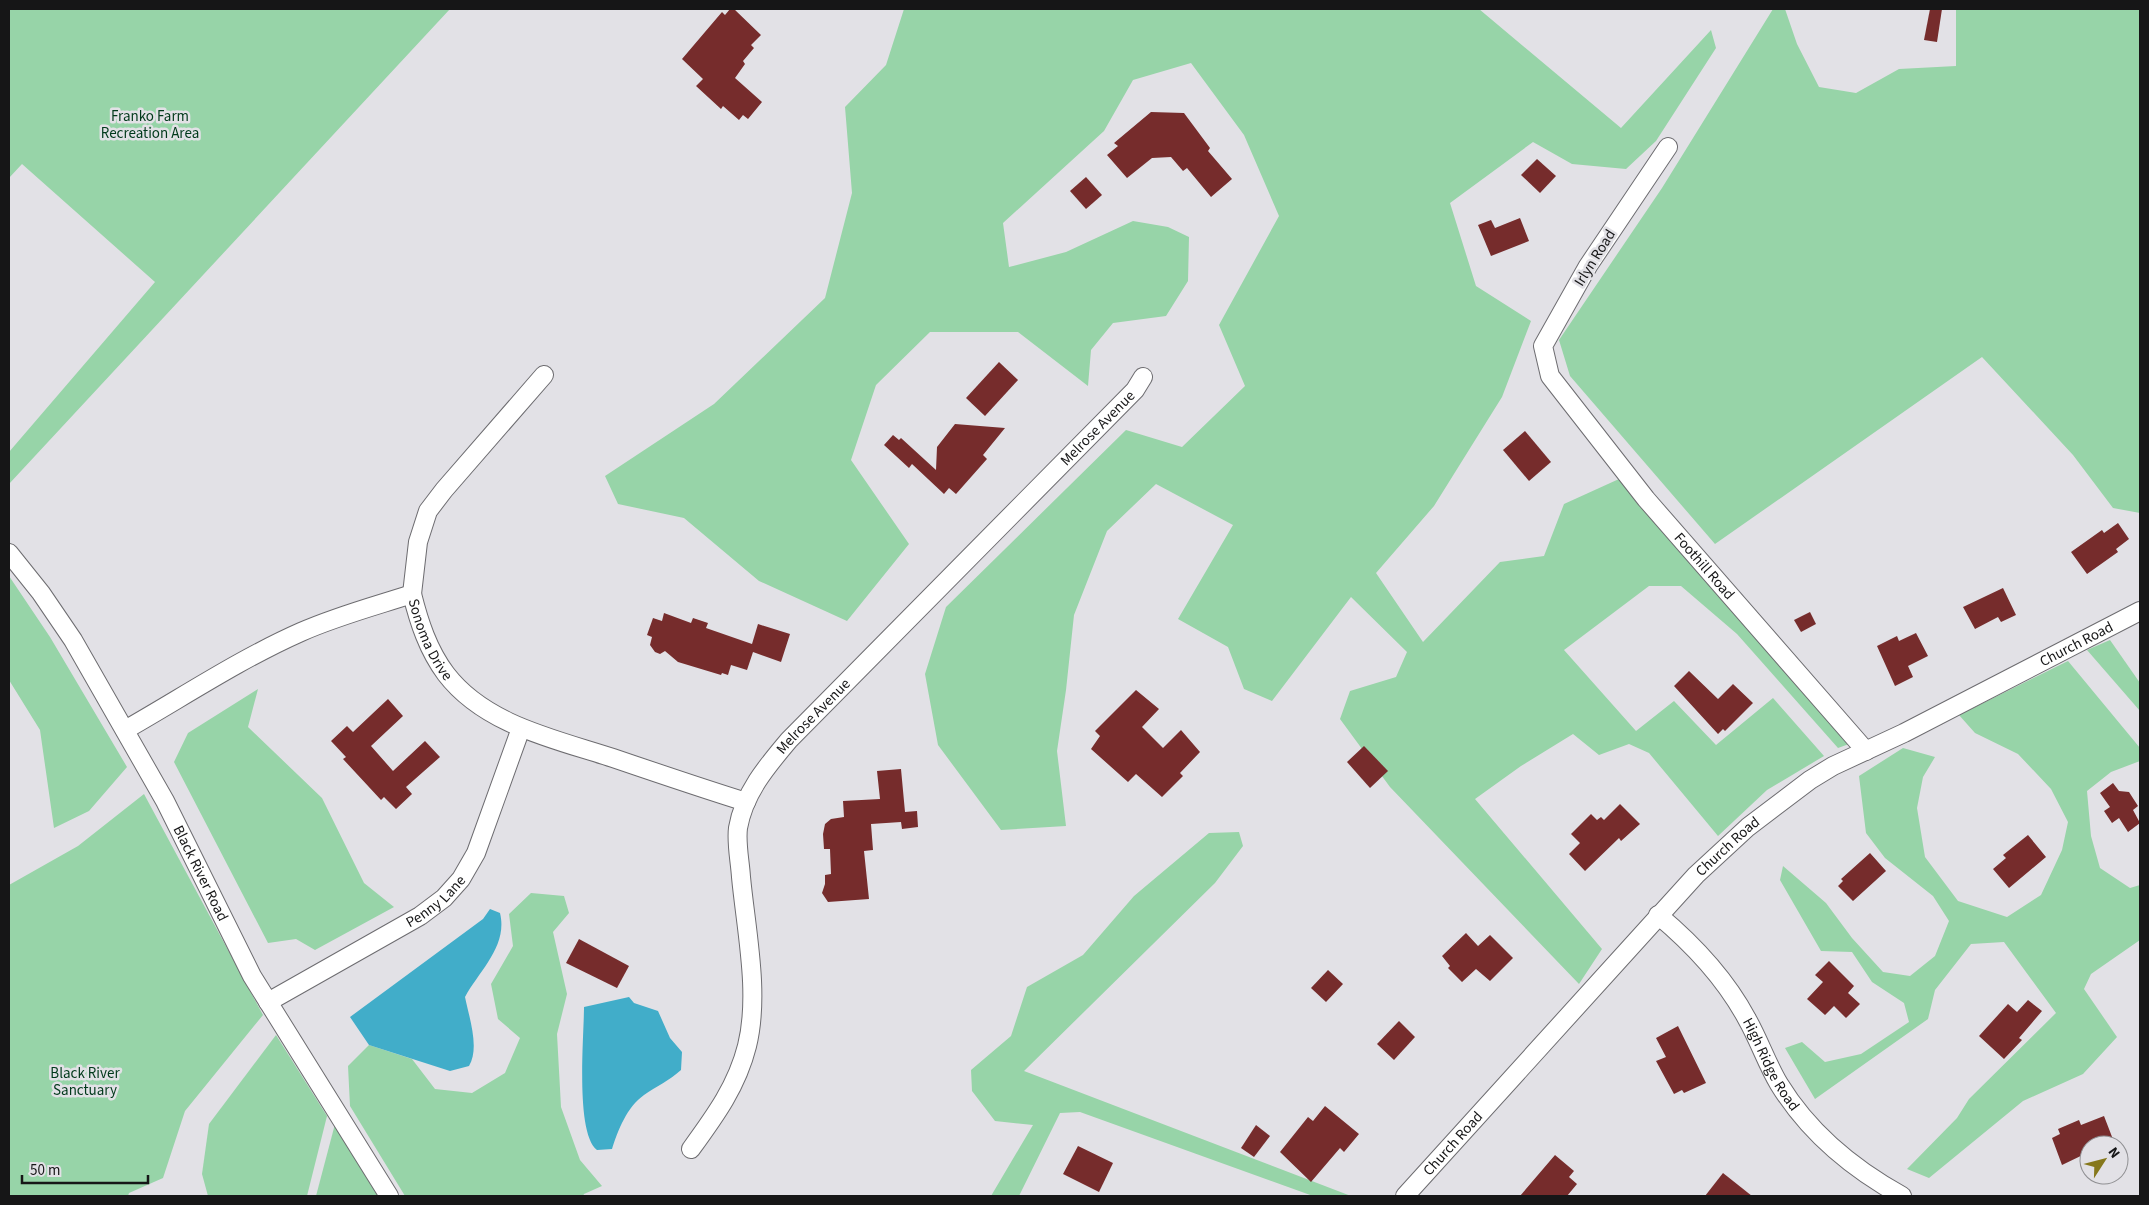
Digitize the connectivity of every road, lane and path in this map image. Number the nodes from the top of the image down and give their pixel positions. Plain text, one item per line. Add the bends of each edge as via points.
1 (1668, 147) dead end
2 (544, 375) dead end
3 (1550, 376) joint
4 (1143, 377) dead end
5 (9, 553) edge
6 (412, 594) junction
7 (2140, 611) edge
8 (521, 728) junction
9 (125, 730) junction
10 (1866, 751) junction
11 (746, 802) junction
12 (1658, 915) junction
13 (268, 1002) junction
14 (691, 1149) dead end
15 (389, 1196) edge
16 (1405, 1196) edge
17 (1902, 1196) edge

1 - 3 street, Irlyn Road via 1588,266 1543,346
2 - 6 street via 428,512 418,542
3 - 10 street, Foothill Road via 1646,499
4 - 11 street, Melrose Avenue via 1135,390 789,740 756,781
5 - 9 street, Black River Road via 73,640
6 - 8 street, Sonoma Drive via 420,626 446,674 486,710
6 - 9 street, Sonoma Drive via 300,632
7 - 10 street, Church Road
8 - 11 street, Sonoma Drive
8 - 13 street, Penny Lane via 476,853 461,879 444,898 420,916
9 - 13 street, Black River Road via 165,800
10 - 12 street, Church Road via 1810,780 1748,827 1703,866
11 - 14 street, Melrose Avenue via 738,828 751,972 752,1011 747,1045 724,1103
12 - 16 street, Church Road
12 - 17 street, High Ridge Road via 1719,975 1748,1020 1778,1084 1805,1119 1847,1161
13 - 15 street, Black River Road

